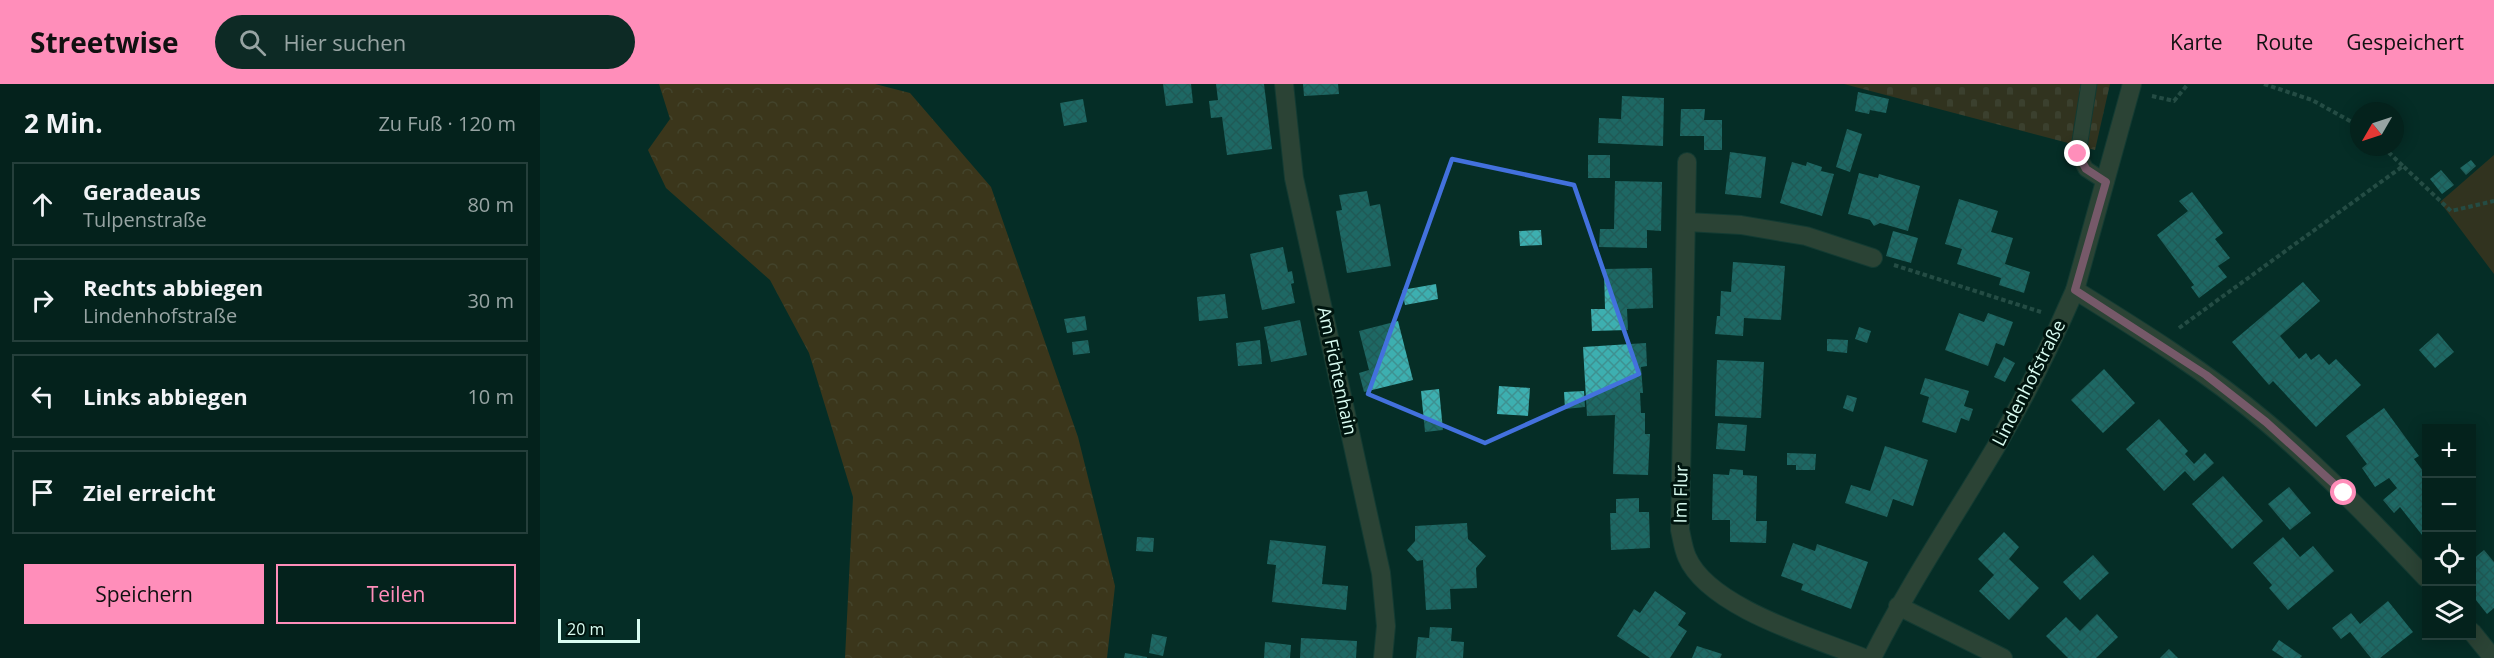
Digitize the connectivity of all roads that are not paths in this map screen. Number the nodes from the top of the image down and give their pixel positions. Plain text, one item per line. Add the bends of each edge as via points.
1 (1284, 84) edge
2 (2089, 84) edge
3 (2131, 87) edge
4 (1688, 162) dead end
5 (2106, 182) junction
6 (1687, 222) junction
7 (1874, 258) road end
8 (2075, 290) junction
9 (2422, 573) edge
10 (1898, 606) junction
11 (2476, 637) edge
12 (1383, 658) edge
13 (1864, 658) edge
14 (1872, 658) edge
15 (2003, 658) edge
16 (2493, 658) edge

1 - 12 street, Am Fichtenhain via 1294,178 1381,573 1386,626
2 - 5 lane via 2078,154 2086,169
3 - 5 street, Lindenhofstraße
4 - 6 street, Im Flur
5 - 8 street, Lindenhofstraße
6 - 7 street via 1741,225 1806,236
6 - 13 street, Im Flur via 1680,530 1687,557 1721,596
8 - 9 street via 2206,375 2266,422 2344,493
8 - 10 street, Lindenhofstraße via 1997,445
10 - 14 street, Lindenhofstraße
10 - 15 street
11 - 16 street

